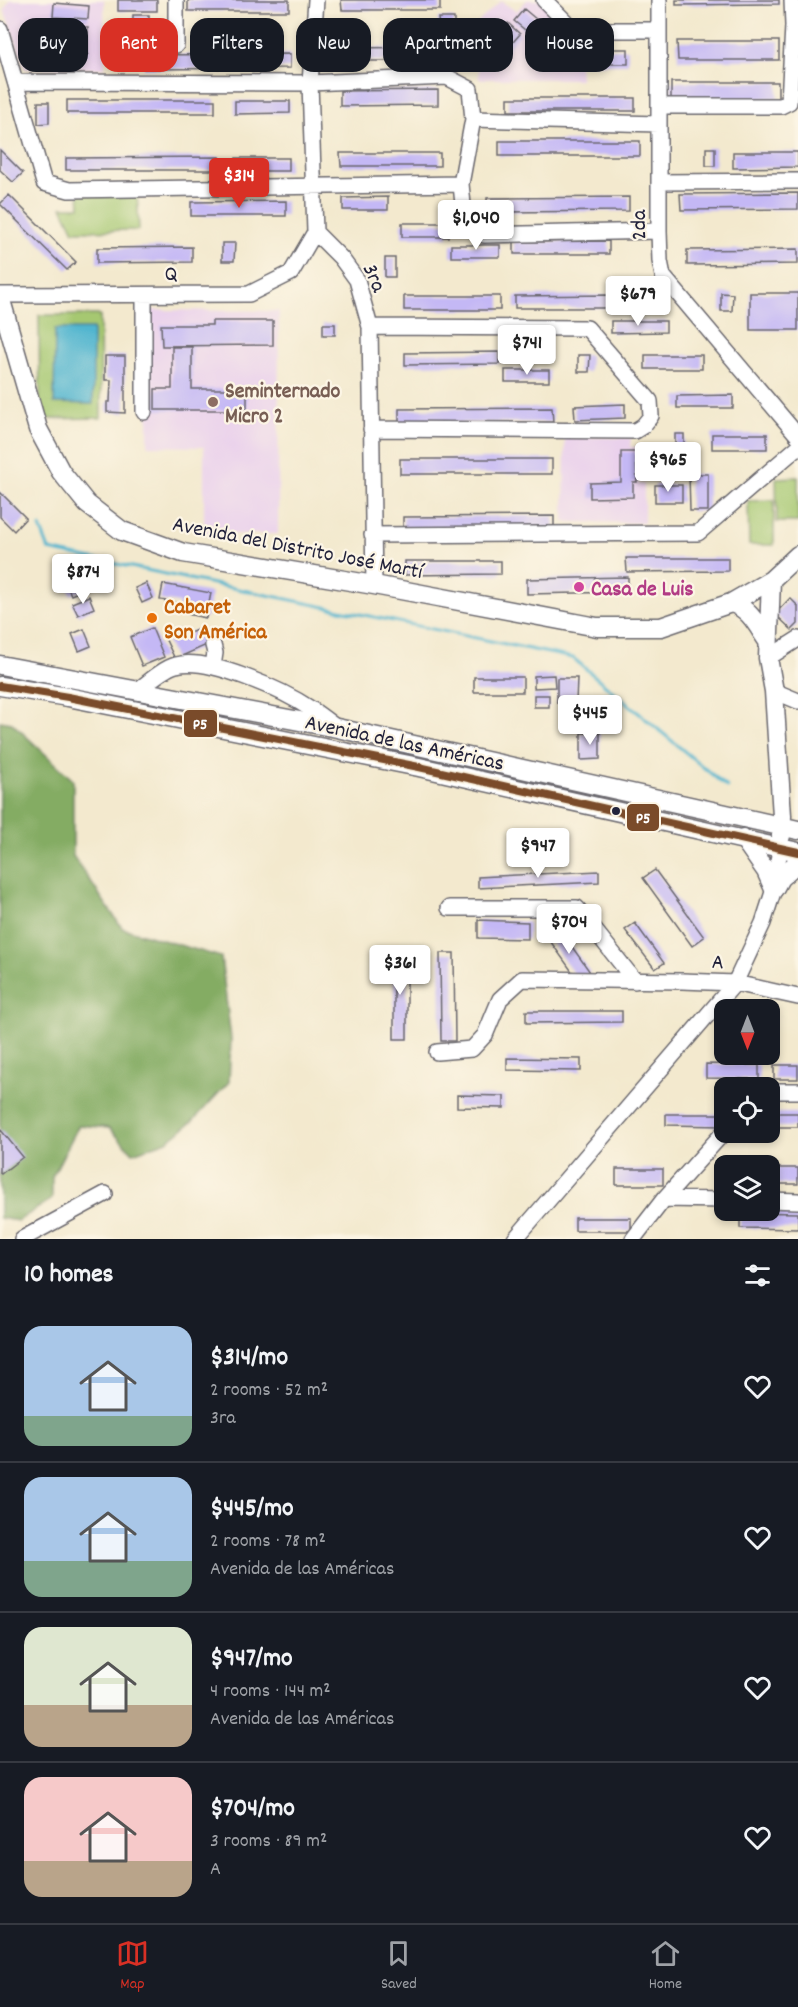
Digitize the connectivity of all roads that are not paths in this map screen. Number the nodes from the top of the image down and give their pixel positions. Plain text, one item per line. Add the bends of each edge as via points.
1 (176, 0) edge
2 (316, 0) edge
3 (544, 0) edge
4 (658, 0) edge
5 (792, 0) edge
6 (176, 18) edge
7 (796, 26) edge
8 (0, 29) edge
9 (658, 30) junction
10 (15, 82) junction
11 (310, 83) junction
12 (659, 106) junction
13 (473, 119) junction
14 (658, 123) junction
15 (798, 181) edge
16 (658, 182) junction
17 (461, 184) junction
18 (313, 188) junction
19 (659, 231) junction
20 (315, 232) junction
21 (144, 295) junction
22 (0, 296) edge
23 (370, 327) junction
24 (144, 411) dead end
25 (371, 429) junction
26 (798, 436) edge
27 (798, 447) edge
28 (372, 535) junction
29 (798, 555) edge
30 (771, 580) junction
31 (374, 585) junction
32 (731, 603) junction
33 (798, 639) edge
34 (213, 645) dead end
35 (767, 649) junction
36 (0, 665) edge
37 (213, 666) junction
38 (0, 686) edge
39 (137, 691) junction
40 (774, 691) junction
41 (798, 701) edge
42 (338, 728) junction
43 (790, 828) edge
44 (743, 838) junction
45 (789, 850) edge
46 (798, 862) edge
47 (774, 889) junction
48 (449, 908) dead end
49 (635, 981) junction
50 (735, 983) junction
51 (798, 997) edge
52 (437, 1052) dead end
53 (780, 1091) edge
54 (798, 1091) edge
55 (714, 1143) edge
56 (105, 1194) dead end
57 (664, 1199) junction
58 (714, 1200) edge
59 (780, 1200) edge
60 (798, 1201) edge
61 (22, 1239) edge
62 (515, 1239) edge
63 (633, 1239) edge

1 - 6 street
2 - 11 street
3 - 9 street via 574,30
4 - 9 street, 2da
5 - 7 street
7 - 12 street via 789,102 781,106
8 - 10 street
9 - 12 street, 2da
10 - 11 street
10 - 18 street via 44,183 70,192
11 - 13 street via 447,77 470,88
11 - 18 street
12 - 14 street, 2da
13 - 14 street
13 - 17 street
14 - 16 street, 2da
15 - 16 street
16 - 19 street, 2da
17 - 18 street
17 - 19 street via 464,215 484,235
18 - 20 street
19 - 26 street, 2da via 663,276
20 - 21 street, Q via 291,273 249,294
20 - 23 street, 3ra via 357,280
21 - 22 street, Q
21 - 24 street
22 - 31 main road, Avenida del Distrito José Martí via 38,429 61,472 87,504 122,531 183,553
23 - 25 street, 3ra
23 - 25 street via 586,328 650,401 651,416 635,431
25 - 28 street, 3ra
27 - 28 street via 698,533
28 - 31 street, 3ra
29 - 30 main road, Avenida del Distrito José Martí
30 - 32 main road, Avenida del Distrito José Martí
30 - 35 main road
31 - 32 main road, Avenida del Distrito José Martí via 597,627 661,627
32 - 35 main road via 742,606 752,617
33 - 35 street
34 - 37 street
35 - 40 main road
36 - 39 main road, Avenida de las Américas
37 - 39 street via 176,664
37 - 42 street via 261,682
38 - 44 main road, Avenida de las Américas via 419,767
39 - 42 main road, Avenida de las Américas
40 - 41 street
40 - 43 main road
42 - 43 main road, Avenida de las Américas
43 - 45 main road
44 - 45 main road, Avenida de las Américas
44 - 47 main road
45 - 47 street
46 - 47 main road
47 - 50 street
48 - 49 street via 578,908
49 - 50 street, A
49 - 52 street, A via 522,980 500,999 486,1035 472,1049
50 - 51 street, A
50 - 62 street
53 - 54 street
55 - 57 street
56 - 61 street
57 - 58 street
57 - 63 street
59 - 60 street

